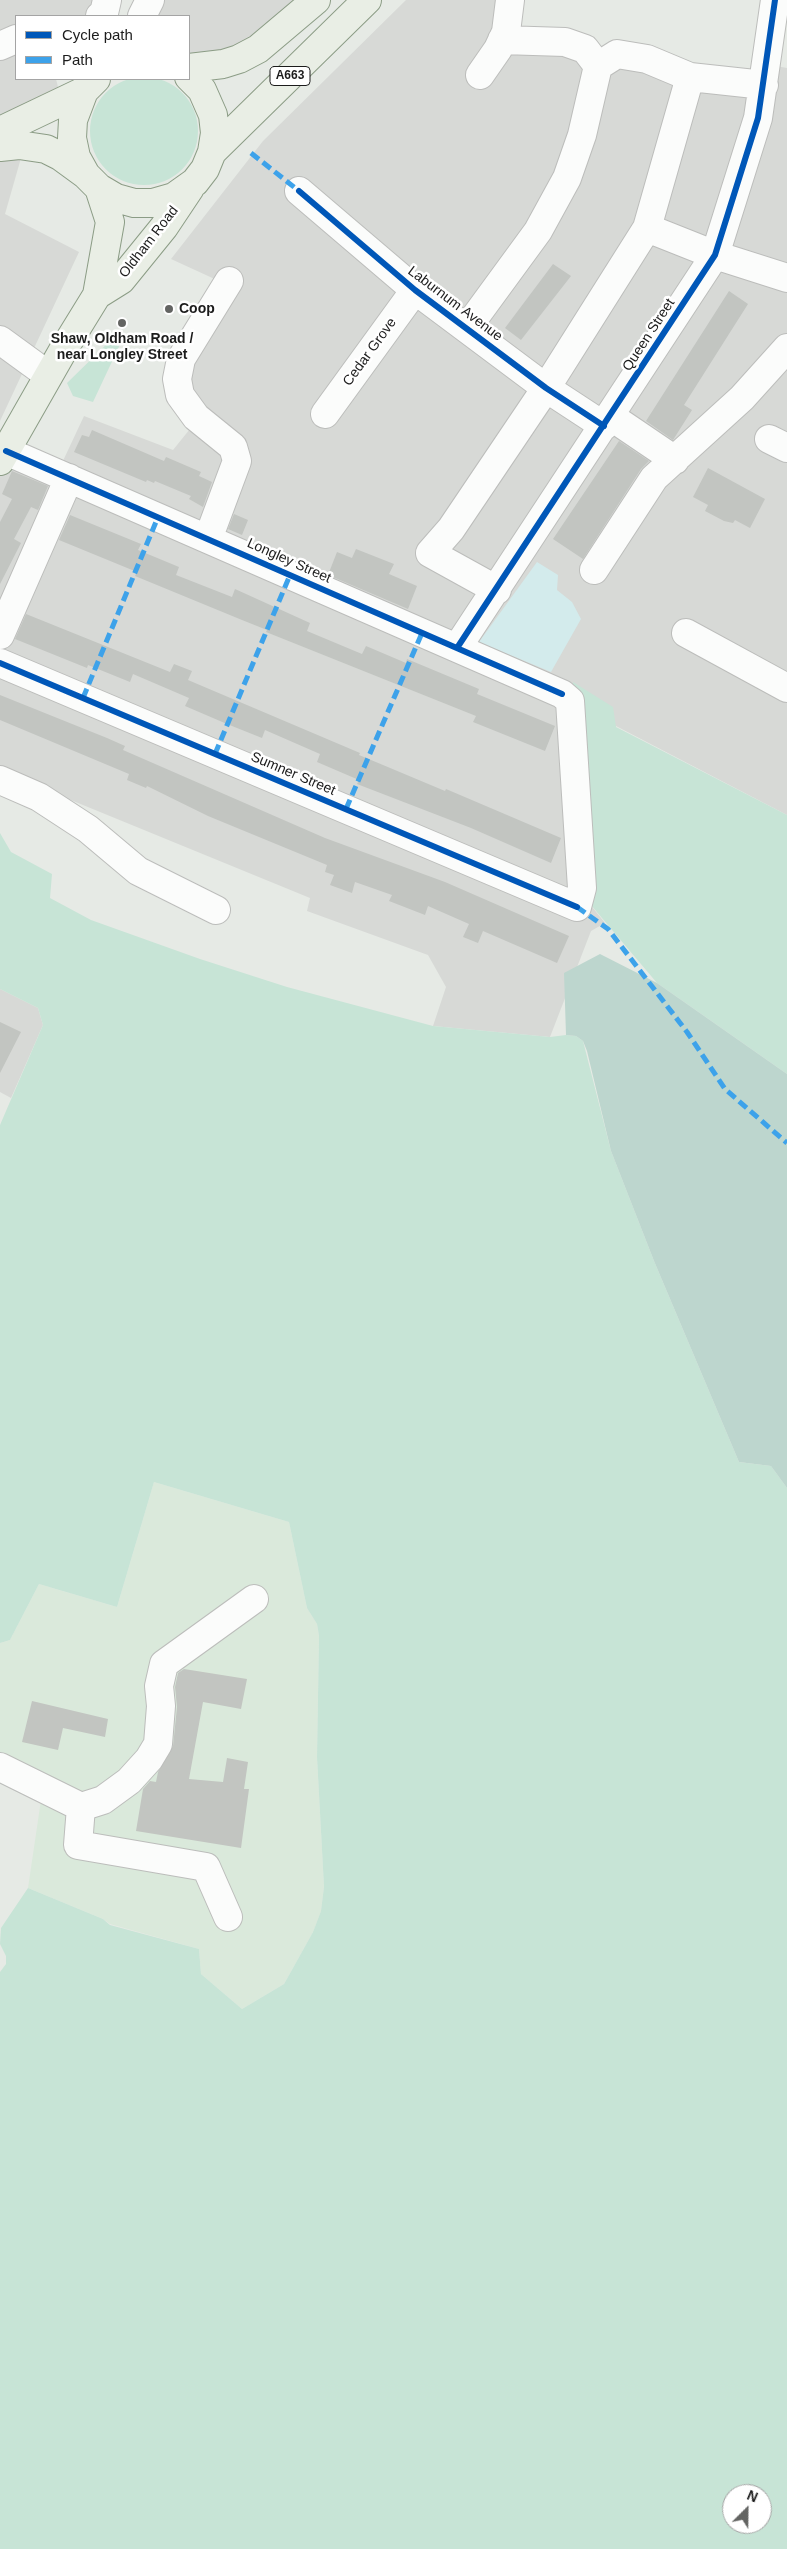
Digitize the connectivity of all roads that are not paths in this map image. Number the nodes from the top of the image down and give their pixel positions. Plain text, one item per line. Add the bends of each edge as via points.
1 (108, 0) edge
2 (151, 0) edge
3 (316, 0) edge
4 (367, 0) edge
5 (510, 0) edge
6 (776, 0) edge
7 (100, 15) edge
8 (143, 15) edge
9 (156, 15) edge
10 (15, 40) edge
11 (502, 40) junction
12 (0, 46) edge
13 (598, 66) junction
14 (190, 68) edge
15 (480, 75) dead end
16 (690, 77) junction
17 (190, 78) edge
18 (90, 85) edge
19 (764, 85) junction
20 (0, 131) edge
21 (0, 147) edge
22 (212, 152) junction
23 (93, 181) junction
24 (195, 182) junction
25 (299, 191) dead end
26 (647, 228) junction
27 (715, 255) junction
28 (787, 278) edge
29 (229, 281) dead end
30 (415, 290) junction
31 (97, 295) junction
32 (467, 328) junction
33 (0, 340) edge
34 (787, 348) edge
35 (48, 375) junction
36 (546, 388) junction
37 (325, 414) dead end
38 (607, 421) junction
39 (2, 458) edge
40 (675, 460) junction
41 (69, 478) junction
42 (208, 539) junction
43 (594, 570) dead end
44 (497, 590) junction
45 (686, 633) dead end
46 (0, 635) edge
47 (458, 648) junction
48 (0, 663) edge
49 (787, 688) edge
50 (0, 780) edge
51 (577, 907) joint
52 (216, 910) dead end
53 (254, 1599) dead end
54 (0, 1767) edge
55 (81, 1807) junction
56 (228, 1916) dead end

1 - 7 street
2 - 8 street
2 - 9 street
3 - 14 main road via 258,50 223,64
4 - 22 main road, A663
5 - 11 street
6 - 19 street, Queen Street
10 - 12 street
11 - 13 street via 565,42 585,49
11 - 15 street
13 - 16 street via 617,54 647,58
13 - 32 street via 582,135 567,178 538,231
16 - 19 street
16 - 26 street
17 - 22 main road, A663 via 202,90 213,115
18 - 20 main road
18 - 23 main road, Oldham Road via 77,105 72,138 76,157
19 - 27 street, Queen Street via 758,118
21 - 23 main road, A663 via 46,149
22 - 24 main road, A663
23 - 24 main road, A663 via 116,198 134,203 153,203 174,197
23 - 31 main road, Oldham Road via 110,222
24 - 31 main road, Oldham Road via 121,280
25 - 30 street, Laburnum Avenue
26 - 27 street
26 - 36 street
27 - 28 street
27 - 38 street, Queen Street
29 - 42 street via 181,359 177,379 180,395 196,417 233,447 237,461
30 - 32 street, Laburnum Avenue
30 - 37 street, Cedar Grove
31 - 35 main road, Oldham Road
32 - 36 street, Laburnum Avenue
33 - 35 street
34 - 40 street via 742,398
35 - 39 main road, Oldham Road
36 - 38 street, Laburnum Avenue
36 - 44 street via 451,529 430,553
38 - 40 street, Laburnum Avenue
38 - 44 street, Queen Street
39 - 41 street, Longley Street
40 - 43 street via 654,478
41 - 42 street, Longley Street
41 - 46 street
42 - 47 street, Longley Street
44 - 47 street, Queen Street
45 - 49 street
47 - 51 street, Longley Street via 562,694 570,701 582,888
48 - 51 street, Sumner Street
50 - 52 street via 39,797 88,830 138,871
53 - 55 street via 164,1664 159,1686 158,1744 129,1780 103,1800
54 - 55 street
55 - 56 street via 78,1845 206,1867

